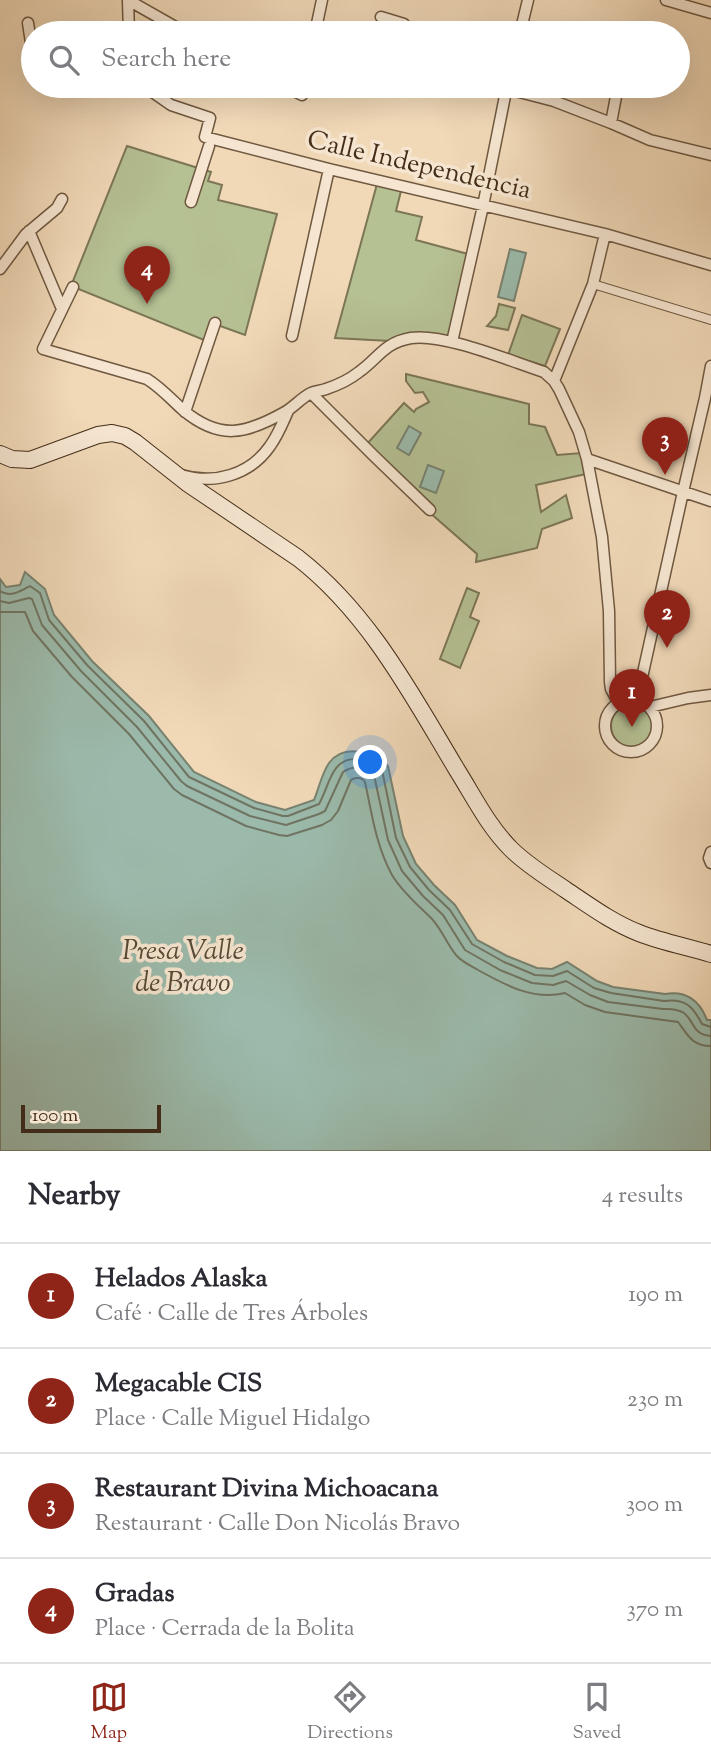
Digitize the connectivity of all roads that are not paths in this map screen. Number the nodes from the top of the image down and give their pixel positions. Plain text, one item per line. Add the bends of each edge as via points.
1 (128, 0) edge
2 (322, 0) edge
3 (528, 0) edge
4 (666, 0) edge
5 (711, 13) edge
6 (381, 17) dead end
7 (129, 21) edge
8 (165, 21) edge
9 (318, 21) edge
10 (394, 21) edge
11 (523, 21) edge
12 (161, 98) edge
13 (501, 98) edge
14 (544, 98) edge
15 (616, 98) edge
16 (611, 123) junction
17 (209, 146) dead end
18 (711, 155) edge
19 (329, 169) junction
20 (62, 199) dead end
21 (191, 202) dead end
22 (483, 206) junction
23 (30, 230) junction
24 (606, 234) junction
25 (711, 265) edge
26 (0, 269) edge
27 (593, 284) junction
28 (73, 287) dead end
29 (62, 309) junction
30 (711, 320) edge
31 (215, 323) dead end
32 (292, 337) dead end
33 (452, 342) junction
34 (711, 366) edge
35 (554, 381) junction
36 (311, 393) junction
37 (288, 411) junction
38 (185, 412) junction
39 (0, 454) edge
40 (587, 459) junction
41 (171, 472) junction
42 (683, 492) junction
43 (711, 501) edge
44 (430, 510) dead end
45 (711, 695) edge
46 (637, 700) junction
47 (618, 702) junction
48 (650, 707) junction
49 (711, 852) edge
50 (711, 863) edge
51 (711, 954) edge

1 - 7 street
1 - 8 street
2 - 9 street
3 - 11 street
4 - 5 street
6 - 10 street
12 - 19 street, Calle Independencia via 210,118 205,137
13 - 22 street
14 - 16 street
15 - 16 street
16 - 18 street via 650,140
17 - 21 street
19 - 22 street, Calle Independencia
19 - 32 street
20 - 23 street
22 - 24 street, Calle Independencia
22 - 33 street
23 - 26 street
23 - 29 street
24 - 25 street, Calle Independencia
24 - 27 street
27 - 30 street
27 - 35 street
28 - 29 street
29 - 38 street via 43,349 146,379
31 - 38 street
33 - 35 street via 544,372
33 - 36 street via 422,337 394,343 349,379
34 - 42 street
35 - 40 street
36 - 37 street
36 - 44 street
37 - 38 street via 253,428 233,431 209,426
37 - 41 street via 265,453 250,467 213,479
39 - 41 main road via 30,460 112,433 135,442
40 - 42 street
40 - 47 street via 602,537 610,682
41 - 51 main road via 315,571 359,618 391,661 474,800 527,864 620,925
42 - 43 street
42 - 46 street
45 - 48 street
46 - 47 street
46 - 48 street
47 - 48 street via 607,713 604,727 609,741 628,752 643,749 654,739 657,722
49 - 50 street

